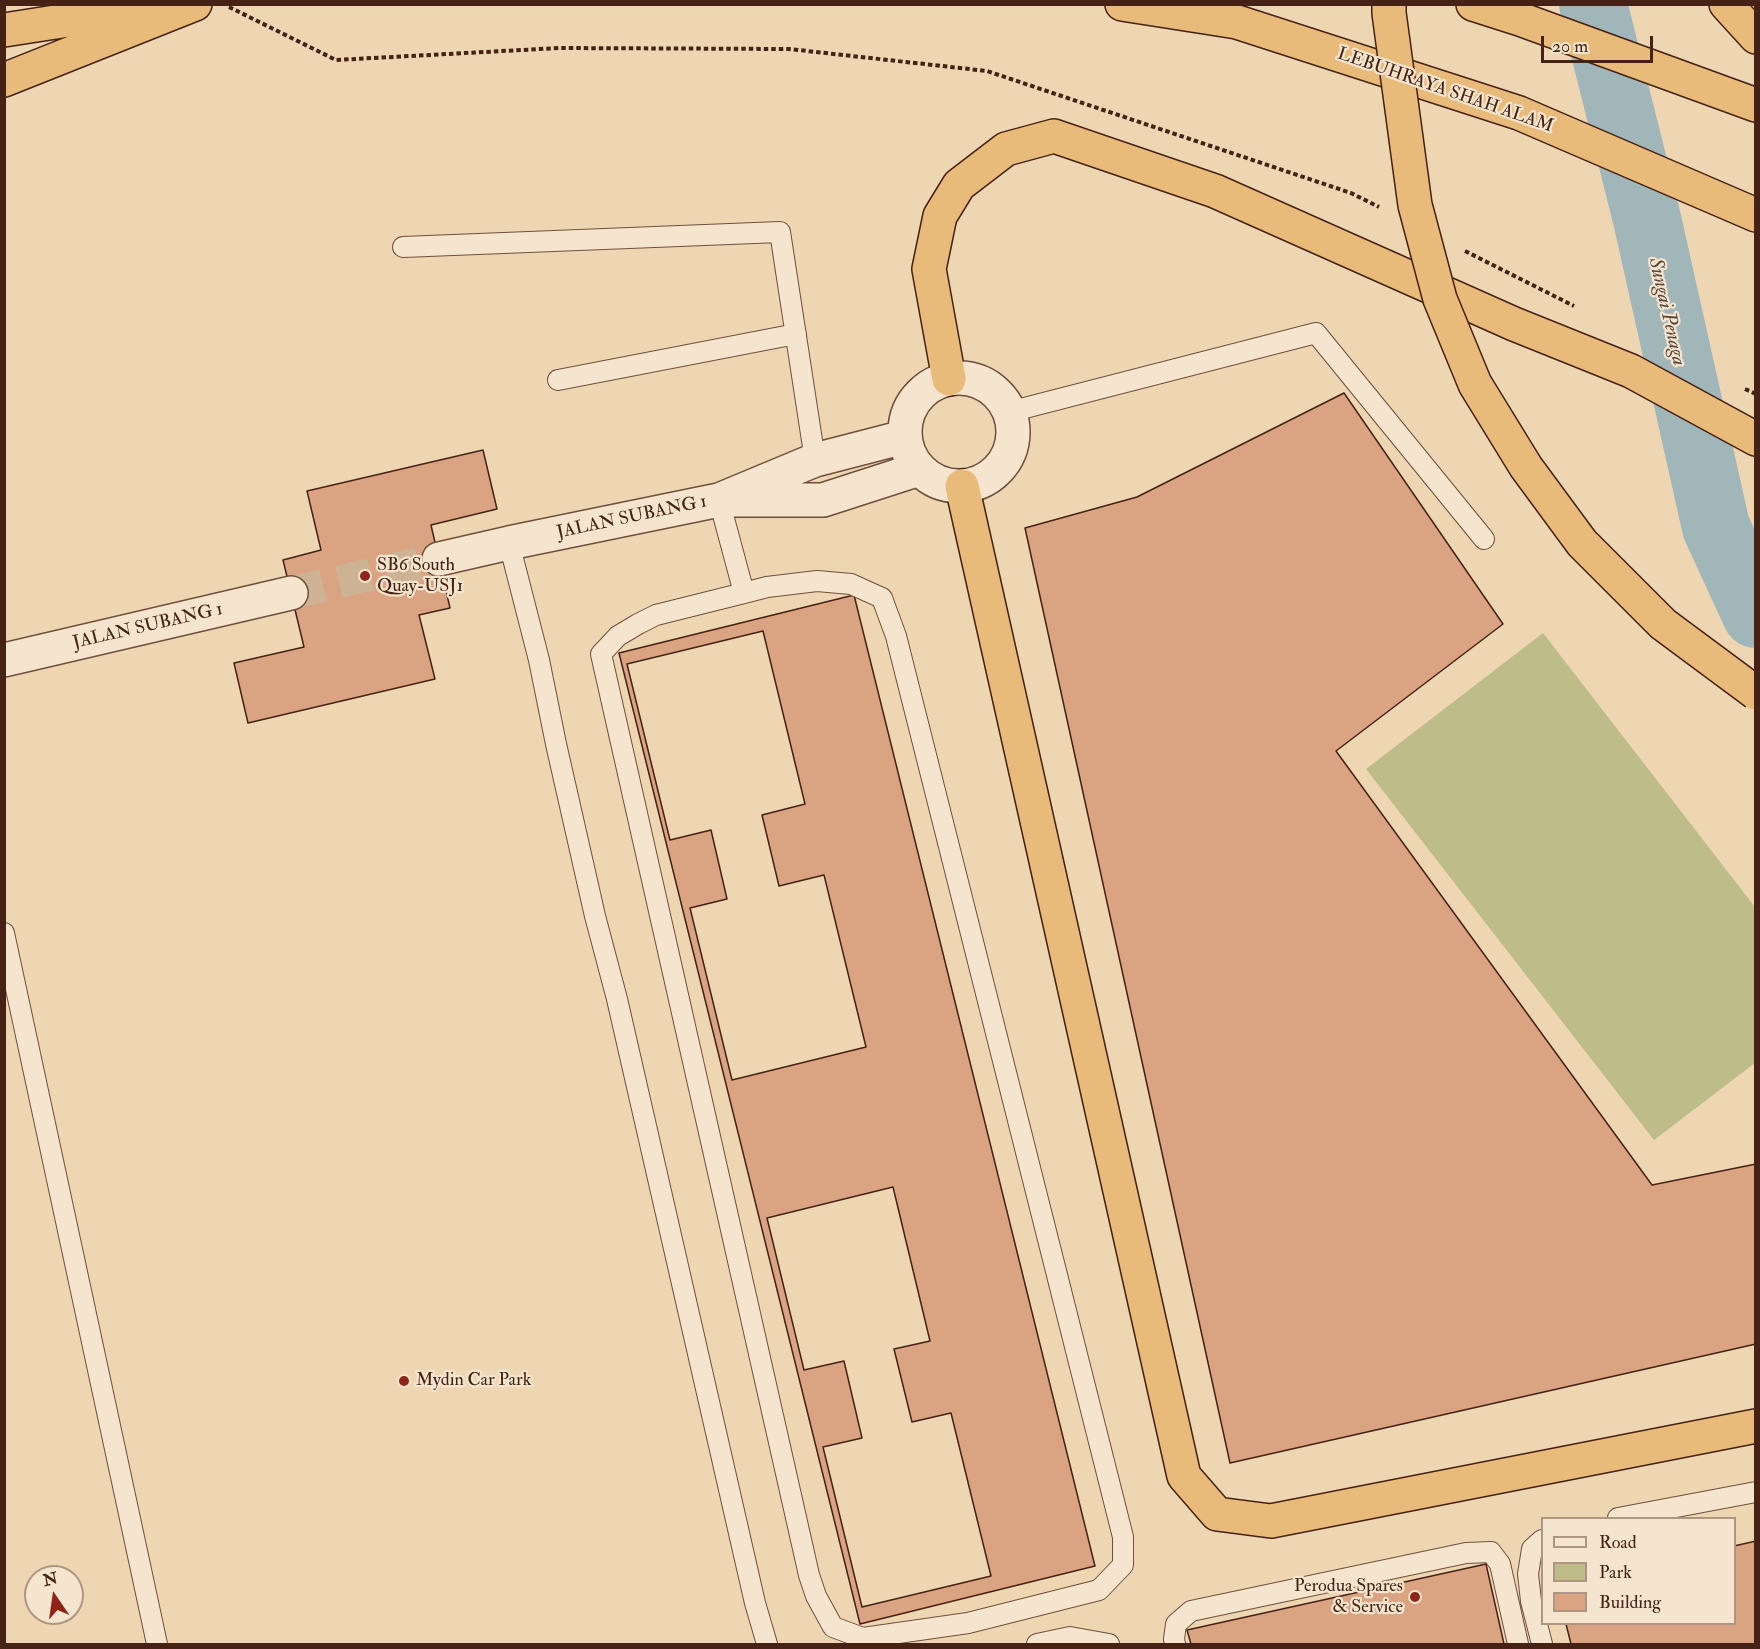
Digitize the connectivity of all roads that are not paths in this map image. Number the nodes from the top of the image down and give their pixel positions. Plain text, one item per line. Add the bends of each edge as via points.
1 (169, 4) edge
2 (195, 4) edge
3 (1122, 4) edge
4 (1389, 4) edge
5 (1473, 4) edge
6 (1726, 4) edge
7 (4, 30) edge
8 (1755, 37) edge
9 (4, 80) edge
10 (1755, 105) edge
11 (1748, 211) edge
12 (403, 246) dead end
13 (796, 334) junction
14 (949, 379) junction
15 (558, 380) dead end
16 (1009, 412) junction
17 (904, 436) junction
18 (1755, 439) edge
19 (815, 460) junction
20 (919, 469) junction
21 (962, 486) junction
22 (718, 500) junction
23 (1484, 538) dead end
24 (509, 543) junction
25 (439, 559) tunnel mouth
26 (291, 593) tunnel mouth
27 (744, 593) junction
28 (4, 660) edge
29 (1755, 693) edge
30 (4, 933) edge
31 (1755, 1426) edge
32 (1755, 1492) edge
33 (1623, 1517) edge
34 (1541, 1541) edge
35 (157, 1644) edge
36 (767, 1644) edge
37 (1037, 1644) edge
38 (1108, 1644) edge
39 (1175, 1644) edge
40 (1518, 1644) edge
41 (1542, 1644) edge

1 - 7 highway
2 - 9 highway
3 - 11 highway, LEBUHRAYA SHAH ALAM via 1238,22 1519,113
4 - 29 highway, bridge via 1415,205 1440,299 1475,384 1526,467 1581,543 1663,624
5 - 10 highway
6 - 8 highway
12 - 13 lane via 780,232
13 - 15 lane
13 - 19 lane
14 - 16 street via 964,378 991,388
14 - 17 street via 921,393 908,413
14 - 18 highway via 928,268 940,216 959,185 1006,149 1054,136 1215,191 1514,324 1631,371
16 - 21 street via 1012,440 1000,467 989,477
16 - 23 lane via 1316,333
17 - 19 street
17 - 20 street
19 - 22 street
20 - 21 street via 945,485
20 - 22 street via 823,500
21 - 31 highway via 1184,1476 1217,1514 1270,1521
22 - 24 street, JALAN SUBANG 1
22 - 27 lane
24 - 25 street, JALAN SUBANG 1
24 - 36 lane
26 - 28 street, JALAN SUBANG 1
27 - 27 lane via 817,581 851,584 882,598 896,636 1123,1537 1123,1566 1099,1590 968,1623 863,1638 833,1627 812,1586 601,654 618,636 656,615
30 - 35 lane
32 - 33 lane
34 - 41 lane via 1532,1549 1528,1574
37 - 38 lane via 1070,1637
39 - 40 lane via 1176,1624 1191,1611 1466,1553 1491,1552 1500,1564

